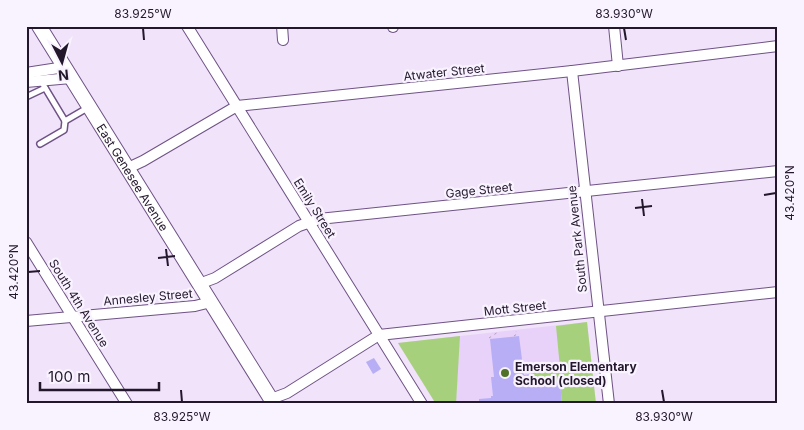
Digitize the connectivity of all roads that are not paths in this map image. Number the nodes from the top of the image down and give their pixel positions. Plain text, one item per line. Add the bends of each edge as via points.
1 (39, 26) edge
2 (187, 26) edge
3 (282, 26) edge
4 (614, 26) edge
5 (283, 40) dead end
6 (778, 46) edge
7 (618, 66) junction
8 (572, 71) junction
9 (68, 72) junction
10 (26, 73) edge
11 (26, 82) edge
12 (43, 84) junction
13 (26, 97) edge
14 (237, 106) junction
15 (89, 107) junction
16 (65, 121) junction
17 (40, 144) dead end
18 (128, 168) junction
19 (778, 171) edge
20 (585, 191) junction
21 (308, 222) junction
22 (26, 242) edge
23 (199, 284) junction
24 (778, 292) edge
25 (211, 302) junction
26 (598, 312) junction
27 (73, 316) junction
28 (26, 321) edge
29 (379, 335) junction
30 (273, 401) edge
31 (127, 404) edge
32 (422, 404) edge
33 (608, 404) edge

1 - 9 main road, East Genesee Avenue
2 - 14 street, Emily Street
3 - 5 street
4 - 7 street
6 - 7 street, Atwater Street
7 - 8 street, Atwater Street
8 - 14 street, Atwater Street
8 - 20 street, South Park Avenue
9 - 10 street
9 - 12 street
9 - 15 main road, East Genesee Avenue
11 - 12 street
12 - 13 lane
12 - 16 lane
14 - 18 street, Atwater Street
14 - 21 street, Emily Street
15 - 16 lane
15 - 18 main road, East Genesee Avenue
16 - 17 lane via 64,130
18 - 23 main road, East Genesee Avenue
19 - 20 street, Gage Street
20 - 21 street, Gage Street
20 - 26 street, South Park Avenue
21 - 23 street, Gage Street via 215,278
21 - 29 street, Emily Street
22 - 27 street, South 4th Avenue
23 - 25 main road, East Genesee Avenue
24 - 26 street, Mott Street
25 - 27 street, Annesley Street
25 - 30 main road, East Genesee Avenue
26 - 29 street, Mott Street
26 - 33 street, South Park Avenue
27 - 28 street, Annesley Street
27 - 31 street, South 4th Avenue
29 - 30 street, Mott Street
29 - 32 street, Emily Street

